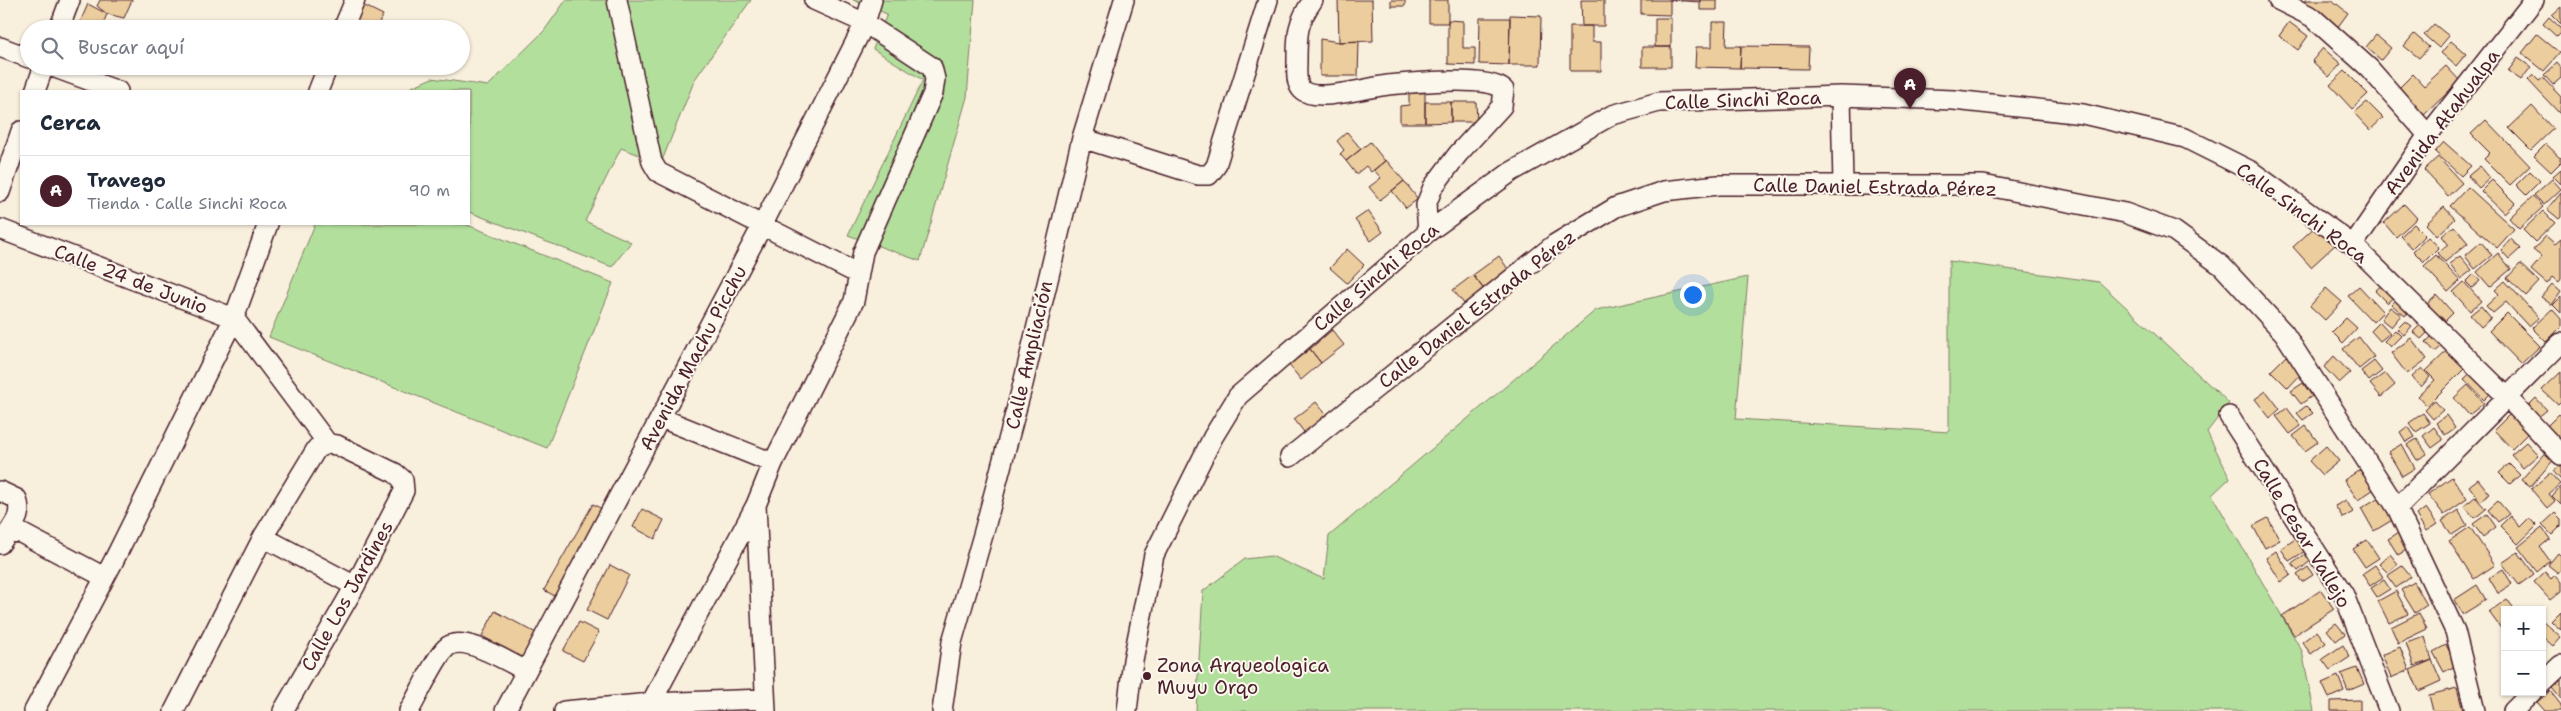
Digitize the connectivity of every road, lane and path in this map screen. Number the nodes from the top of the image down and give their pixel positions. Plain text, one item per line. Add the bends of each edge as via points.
1 (70, 0) edge
2 (355, 0) edge
3 (617, 0) edge
4 (814, 0) edge
5 (872, 0) edge
6 (1109, 0) edge
7 (1124, 0) edge
8 (1268, 0) edge
9 (1313, 0) edge
10 (2278, 0) edge
11 (2534, 0) edge
12 (62, 20) edge
13 (347, 20) edge
14 (865, 23) junction
15 (1110, 42) junction
16 (0, 47) edge
17 (20, 55) edge
18 (41, 75) edge
19 (74, 75) edge
20 (324, 75) edge
21 (35, 90) edge
22 (115, 90) edge
23 (318, 90) edge
24 (1841, 96) junction
25 (20, 134) edge
26 (2428, 135) junction
27 (1082, 138) junction
28 (1843, 184) junction
29 (0, 192) edge
30 (268, 225) edge
31 (762, 226) junction
32 (0, 229) edge
33 (1428, 232) junction
34 (2353, 245) junction
35 (858, 274) junction
36 (234, 318) junction
37 (2561, 343) edge
38 (2506, 396) junction
39 (2229, 416) dead end
40 (661, 418) junction
41 (328, 444) junction
42 (2561, 455) edge
43 (1290, 457) dead end
44 (773, 463) junction
45 (0, 491) edge
46 (756, 504) junction
47 (2397, 508) junction
48 (263, 537) junction
49 (4, 539) edge
50 (104, 577) junction
51 (355, 586) junction
52 (2561, 665) edge
53 (526, 671) junction
54 (2546, 679) edge
55 (2528, 696) edge
56 (766, 705) edge
57 (651, 707) edge
58 (511, 708) edge
59 (34, 711) edge
60 (174, 711) edge
61 (283, 711) edge
62 (409, 711) edge
63 (564, 711) edge
64 (942, 711) edge
65 (1127, 711) edge
66 (2389, 711) edge
67 (2475, 711) edge
68 (2512, 711) edge

1 - 12 street
2 - 13 street
3 - 31 street via 652,162 658,172
4 - 14 street
5 - 14 street, Avenida Machu Picchu
6 - 15 street
7 - 15 street, Calle Ampliación
8 - 27 street via 1216,166 1209,175 1198,175
9 - 33 street via 1300,20 1297,35 1297,81 1301,90 1311,95 1388,85 1474,81 1498,84 1504,90 1502,106 1449,164 1433,187 1426,205
10 - 26 street via 2312,17 2355,56
11 - 26 street, Avenida Atahualpa
14 - 31 street, Avenida Machu Picchu
14 - 35 street via 932,67 935,79 933,93 863,252
15 - 27 street, Calle Ampliación
16 - 17 street
18 - 21 street
19 - 22 street
20 - 23 street
24 - 28 street
24 - 33 street, Calle Sinchi Roca via 1659,102 1612,115 1511,172
24 - 34 street, Calle Sinchi Roca via 1954,100 2083,114 2185,138 2252,171
25 - 29 street
26 - 34 street, Avenida Atahualpa
27 - 64 street, Calle Ampliación via 1023,384 952,642
28 - 43 street, Calle Daniel Estrada Pérez via 1718,185 1664,191 1616,207 1555,244
28 - 47 street, Calle Daniel Estrada Pérez via 1982,185 2125,213 2174,231 2222,266 2284,333
30 - 36 street
31 - 35 street
31 - 40 street, Avenida Machu Picchu
32 - 36 street, Calle 24 de Junio
33 - 65 street, Calle Sinchi Roca via 1238,396 1213,437 1154,555 1133,660
34 - 38 street, Calle Sinchi Roca
35 - 44 street via 854,302
36 - 41 street
36 - 50 street
37 - 38 street
38 - 42 street, Calle Sinchi Roca
38 - 47 street
39 - 66 street, Calle Cesar Vallejo via 2344,595
40 - 44 street
40 - 53 street, Avenida Machu Picchu
41 - 48 street via 317,448
41 - 51 street, Calle Los Jardines via 337,445 403,480 404,492
44 - 46 street
45 - 49 street via 17,499 20,508 18,518
46 - 56 street
46 - 57 street
47 - 67 street, Calle Daniel Estrada Pérez via 2455,630
48 - 51 street
48 - 60 street
49 - 50 street via 19,532
50 - 59 street
51 - 61 street, Calle Los Jardines
52 - 54 street
53 - 58 street, Avenida Machu Picchu
53 - 62 street via 470,644 458,642 446,647
55 - 68 street
56 - 57 street
57 - 63 street

